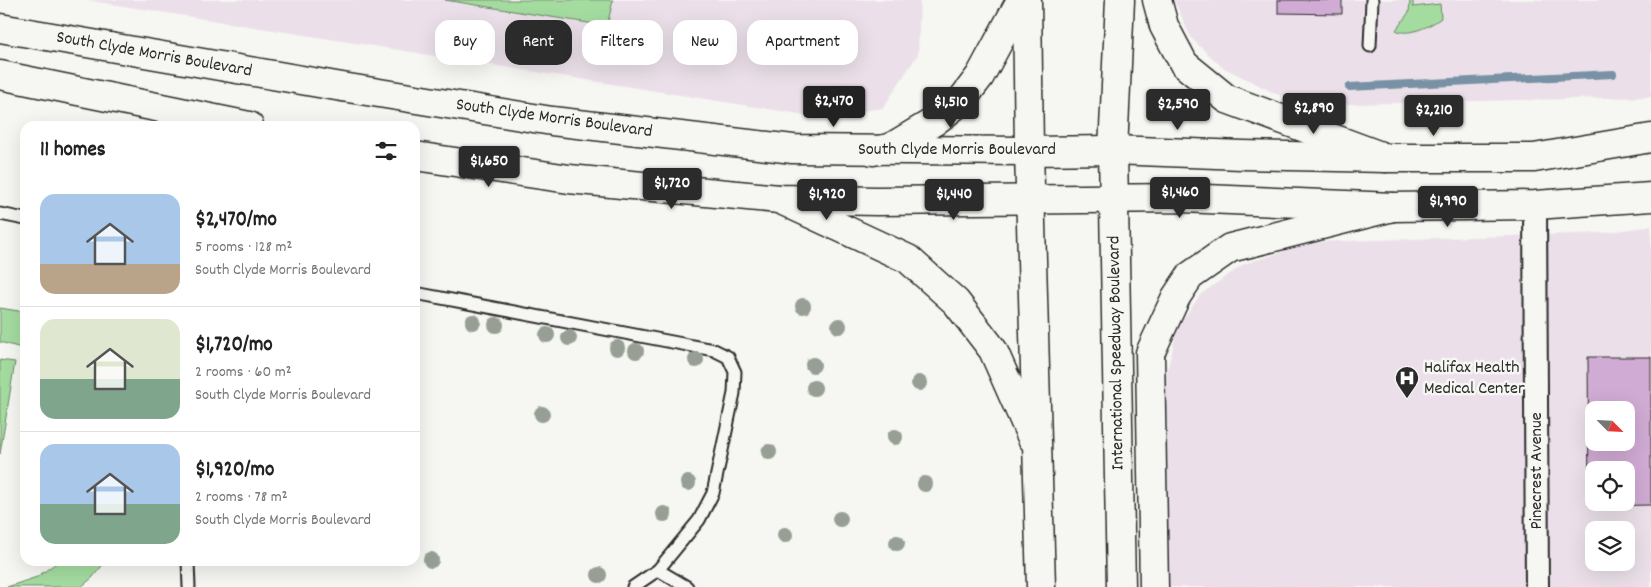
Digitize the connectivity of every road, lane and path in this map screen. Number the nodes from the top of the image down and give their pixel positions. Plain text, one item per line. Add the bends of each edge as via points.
1 (1020, 0) edge
2 (1027, 0) edge
3 (1120, 0) edge
4 (1157, 0) edge
5 (1372, 0) edge
6 (0, 28) edge
7 (1370, 46) dead end
8 (0, 75) edge
9 (225, 121) edge
10 (1651, 138) edge
11 (1113, 150) junction
12 (874, 151) junction
13 (1029, 151) junction
14 (420, 157) edge
15 (1386, 158) junction
16 (1115, 198) junction
17 (1651, 198) edge
18 (779, 199) junction
19 (1031, 200) junction
20 (1535, 205) junction
21 (1393, 207) junction
22 (0, 214) edge
23 (20, 218) edge
24 (420, 294) edge
25 (1037, 451) junction
26 (188, 566) edge
27 (658, 570) junction
28 (189, 587) edge
29 (633, 587) edge
30 (687, 587) edge
31 (1041, 587) edge
32 (1121, 587) edge
33 (1154, 587) edge
34 (1538, 587) edge

1 - 12 main road via 980,76 961,101 890,148
2 - 13 main road
3 - 11 main road, International Speedway Boulevard
4 - 15 main road via 1164,26 1184,64 1226,99
5 - 7 lane
6 - 12 main road, South Clyde Morris Boulevard via 552,122 793,149
8 - 9 main road
10 - 15 main road, South Clyde Morris Boulevard via 1534,158
11 - 13 main road, South Clyde Morris Boulevard
11 - 15 main road, South Clyde Morris Boulevard
11 - 16 main road, International Speedway Boulevard
12 - 13 main road, South Clyde Morris Boulevard
13 - 19 main road
14 - 18 main road via 569,179
16 - 19 main road
16 - 21 main road
16 - 32 main road, International Speedway Boulevard
17 - 20 main road
18 - 19 main road
18 - 25 main road via 908,260 956,302 993,350
19 - 25 main road
20 - 21 main road
20 - 34 street, Pinecrest Avenue
21 - 33 main road via 1230,248 1190,276 1176,297 1150,352
22 - 23 lane
24 - 27 lane via 714,350 728,357 735,372 734,393 713,492 699,520
25 - 31 main road
26 - 28 lane
27 - 29 lane
27 - 30 lane

